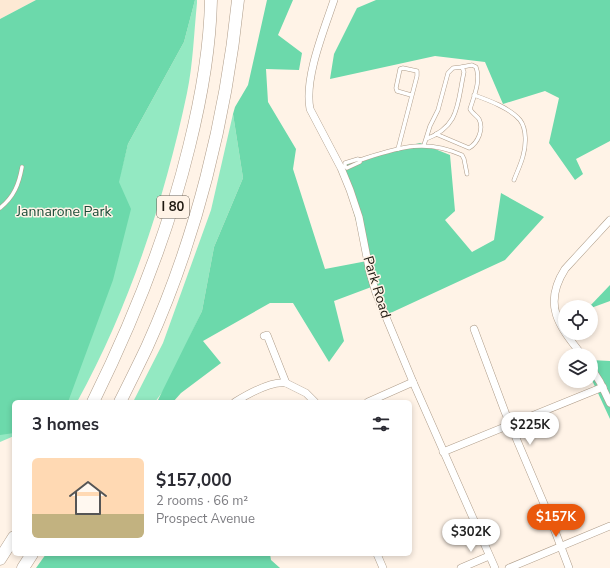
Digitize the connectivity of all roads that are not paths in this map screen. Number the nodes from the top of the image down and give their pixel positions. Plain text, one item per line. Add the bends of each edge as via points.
1 (211, 0) edge
2 (238, 0) edge
3 (334, 0) edge
4 (462, 67) junction
5 (412, 95) junction
6 (474, 95) junction
7 (436, 134) junction
8 (426, 139) junction
9 (424, 146) junction
10 (398, 149) junction
11 (22, 167) dead end
12 (343, 167) junction
13 (467, 174) dead end
14 (514, 180) dead end
15 (0, 208) edge
16 (610, 220) edge
17 (474, 329) dead end
18 (264, 336) dead end
19 (577, 348) edge
20 (598, 379) edge
21 (413, 382) junction
22 (286, 383) junction
23 (603, 387) junction
24 (94, 400) edge
25 (121, 400) edge
26 (239, 400) edge
27 (313, 400) edge
28 (372, 400) edge
29 (610, 403) edge
30 (511, 424) junction
31 (443, 452) junction
32 (610, 526) edge
33 (12, 540) edge
34 (561, 546) junction
35 (31, 556) edge
36 (379, 556) edge
37 (489, 556) junction
38 (0, 559) edge
39 (23, 568) edge
40 (384, 568) edge
41 (461, 568) edge
42 (495, 568) edge
43 (509, 568) edge
44 (569, 568) edge

1 - 24 highway, I 80 via 202,88 175,199 132,320
2 - 25 highway, I 80 via 226,90 199,203 160,316
3 - 12 street, Park Road via 310,81 309,102 315,122
4 - 6 lane via 476,67 478,73
4 - 7 lane via 464,72 456,112 450,124
4 - 8 lane via 453,68 448,73 438,110
5 - 5 lane via 417,71 400,69 397,91
5 - 10 lane
6 - 7 lane via 470,109 478,118 481,127 474,145 468,148
6 - 14 lane via 490,100 520,120 525,131 525,141
7 - 8 lane
8 - 9 lane
9 - 10 lane
9 - 13 lane via 429,145 462,155
10 - 12 lane via 360,160 347,168
11 - 15 lane via 19,183 9,200
12 - 21 street, Park Road via 376,293
16 - 19 street via 565,269 554,292 554,307 560,325
17 - 30 street
18 - 22 street via 267,335
20 - 23 street
21 - 28 street
21 - 31 street, Park Road
22 - 26 street via 264,388
22 - 27 street via 306,393
23 - 29 street
23 - 30 street
30 - 31 street
30 - 34 street
31 - 37 street, Park Road
32 - 34 street
33 - 38 highway
34 - 43 street
34 - 44 street
35 - 39 highway
36 - 40 street
37 - 41 street
37 - 42 street, Park Road

